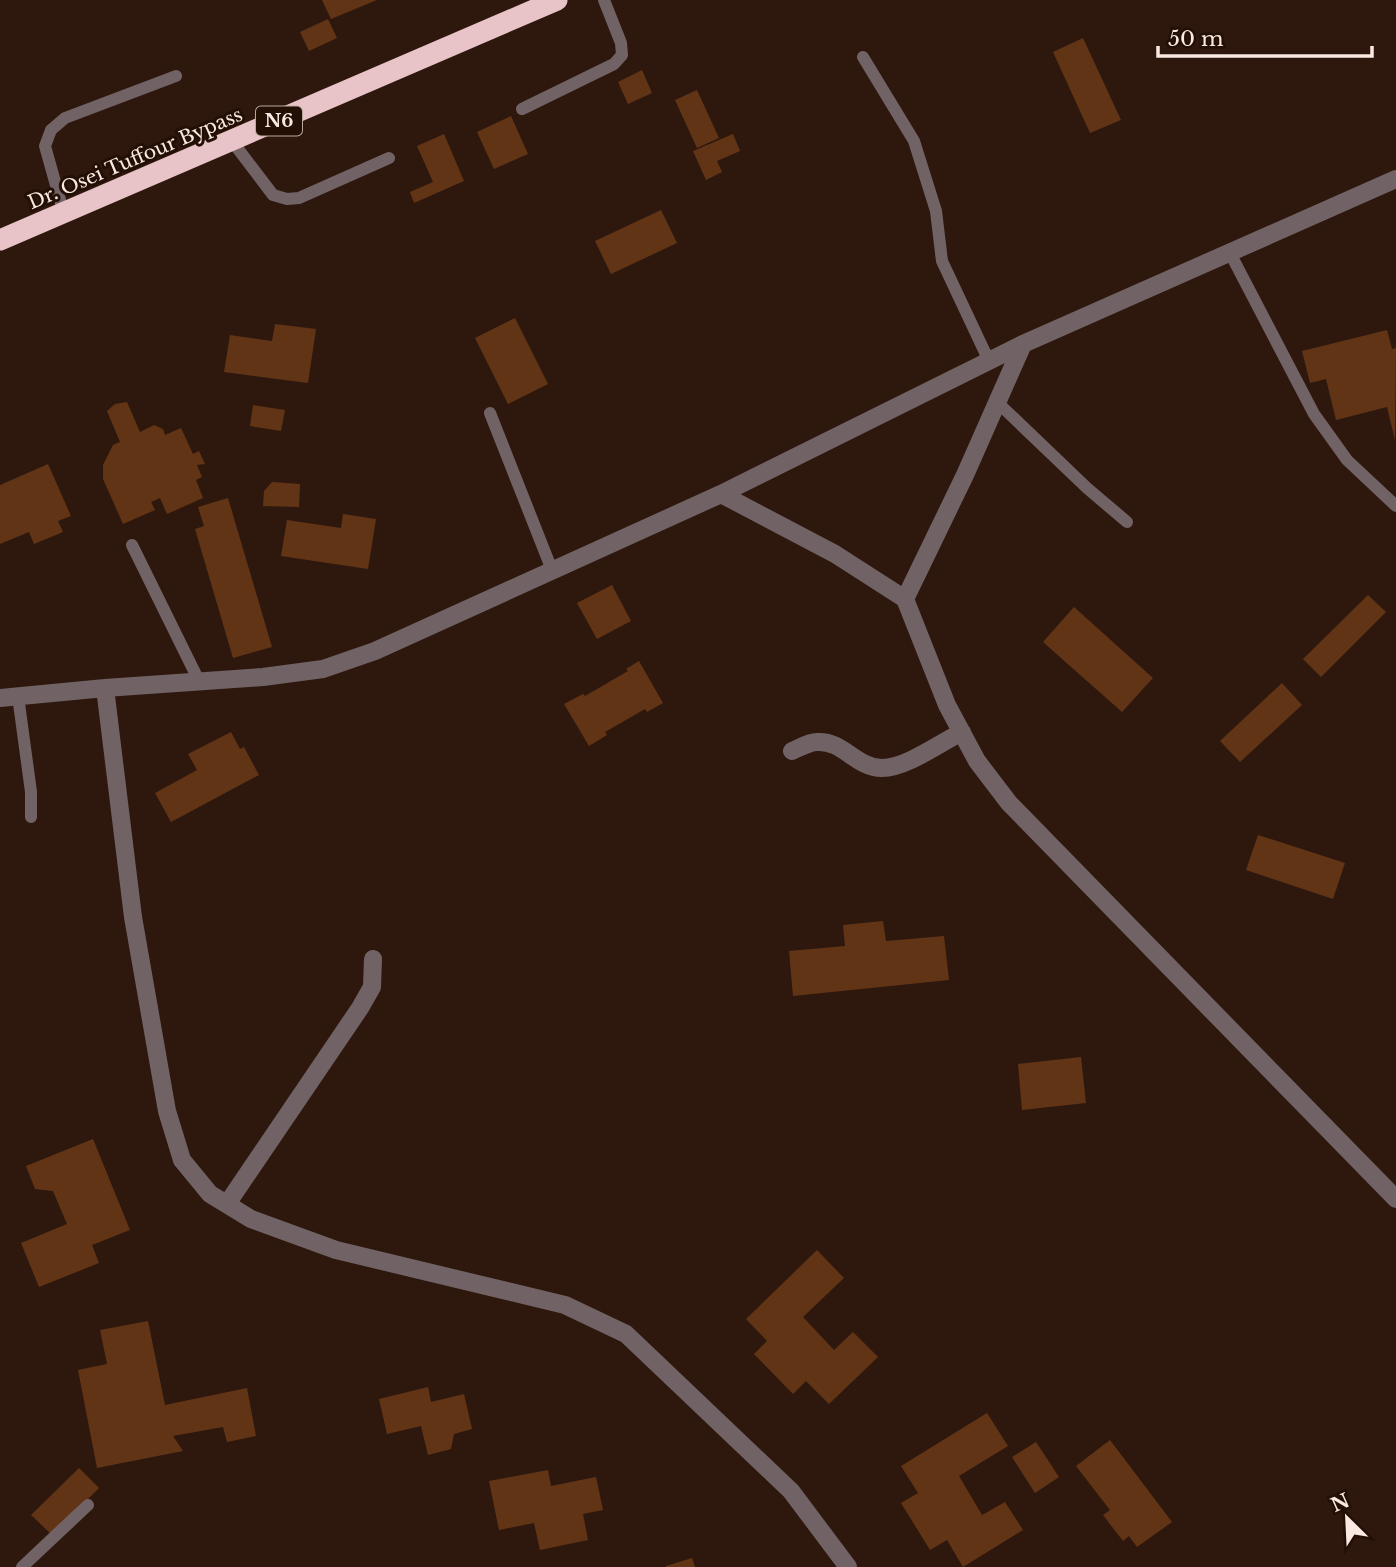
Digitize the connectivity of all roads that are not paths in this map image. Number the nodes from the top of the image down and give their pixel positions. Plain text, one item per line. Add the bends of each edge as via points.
1 (557, 0) edge
2 (604, 0) edge
3 (863, 57) dead end
4 (176, 76) dead end
5 (522, 109) dead end
6 (232, 141) junction
7 (389, 158) dead end
8 (1396, 179) edge
9 (64, 214) junction
10 (0, 240) edge
11 (1230, 253) junction
12 (1023, 344) junction
13 (989, 361) junction
14 (997, 402) junction
15 (490, 413) dead end
16 (721, 494) junction
17 (1396, 506) edge
18 (1128, 522) dead end
19 (132, 545) dead end
20 (552, 570) junction
21 (905, 599) junction
22 (199, 681) junction
23 (105, 688) junction
24 (9, 697) edge
25 (962, 732) junction
26 (792, 751) dead end
27 (31, 817) dead end
28 (373, 959) dead end
29 (1396, 1199) edge
30 (227, 1204) junction
31 (88, 1505) dead end
32 (22, 1567) edge
33 (848, 1567) edge

1 - 6 highway, Dr. Osei Tuffour Bypass / N6
2 - 5 lane via 622,55 614,64
3 - 13 lane via 914,141 936,211 942,261
4 - 9 lane via 65,118 51,130 45,146
6 - 7 lane via 273,195 287,199 299,198
6 - 9 highway, Dr. Osei Tuffour Bypass / N6
8 - 11 street
9 - 10 highway, Dr. Osei Tuffour Bypass / N6
11 - 12 street
11 - 17 lane via 1314,414 1347,460
12 - 13 street
12 - 14 street
13 - 16 street
14 - 18 lane
14 - 21 street
15 - 20 lane
16 - 20 street
16 - 21 street via 835,554
19 - 22 lane
20 - 22 street via 375,651 323,669
21 - 25 street
22 - 23 street
23 - 24 street
23 - 30 street via 133,917 167,1111 182,1160 210,1194
24 - 27 lane via 31,792
25 - 26 street via 896,766 881,768 867,766 832,743 815,741
25 - 29 street via 1009,803
28 - 30 street via 372,987
30 - 33 street via 251,1219 336,1250 565,1305 626,1334 791,1491
31 - 32 lane

